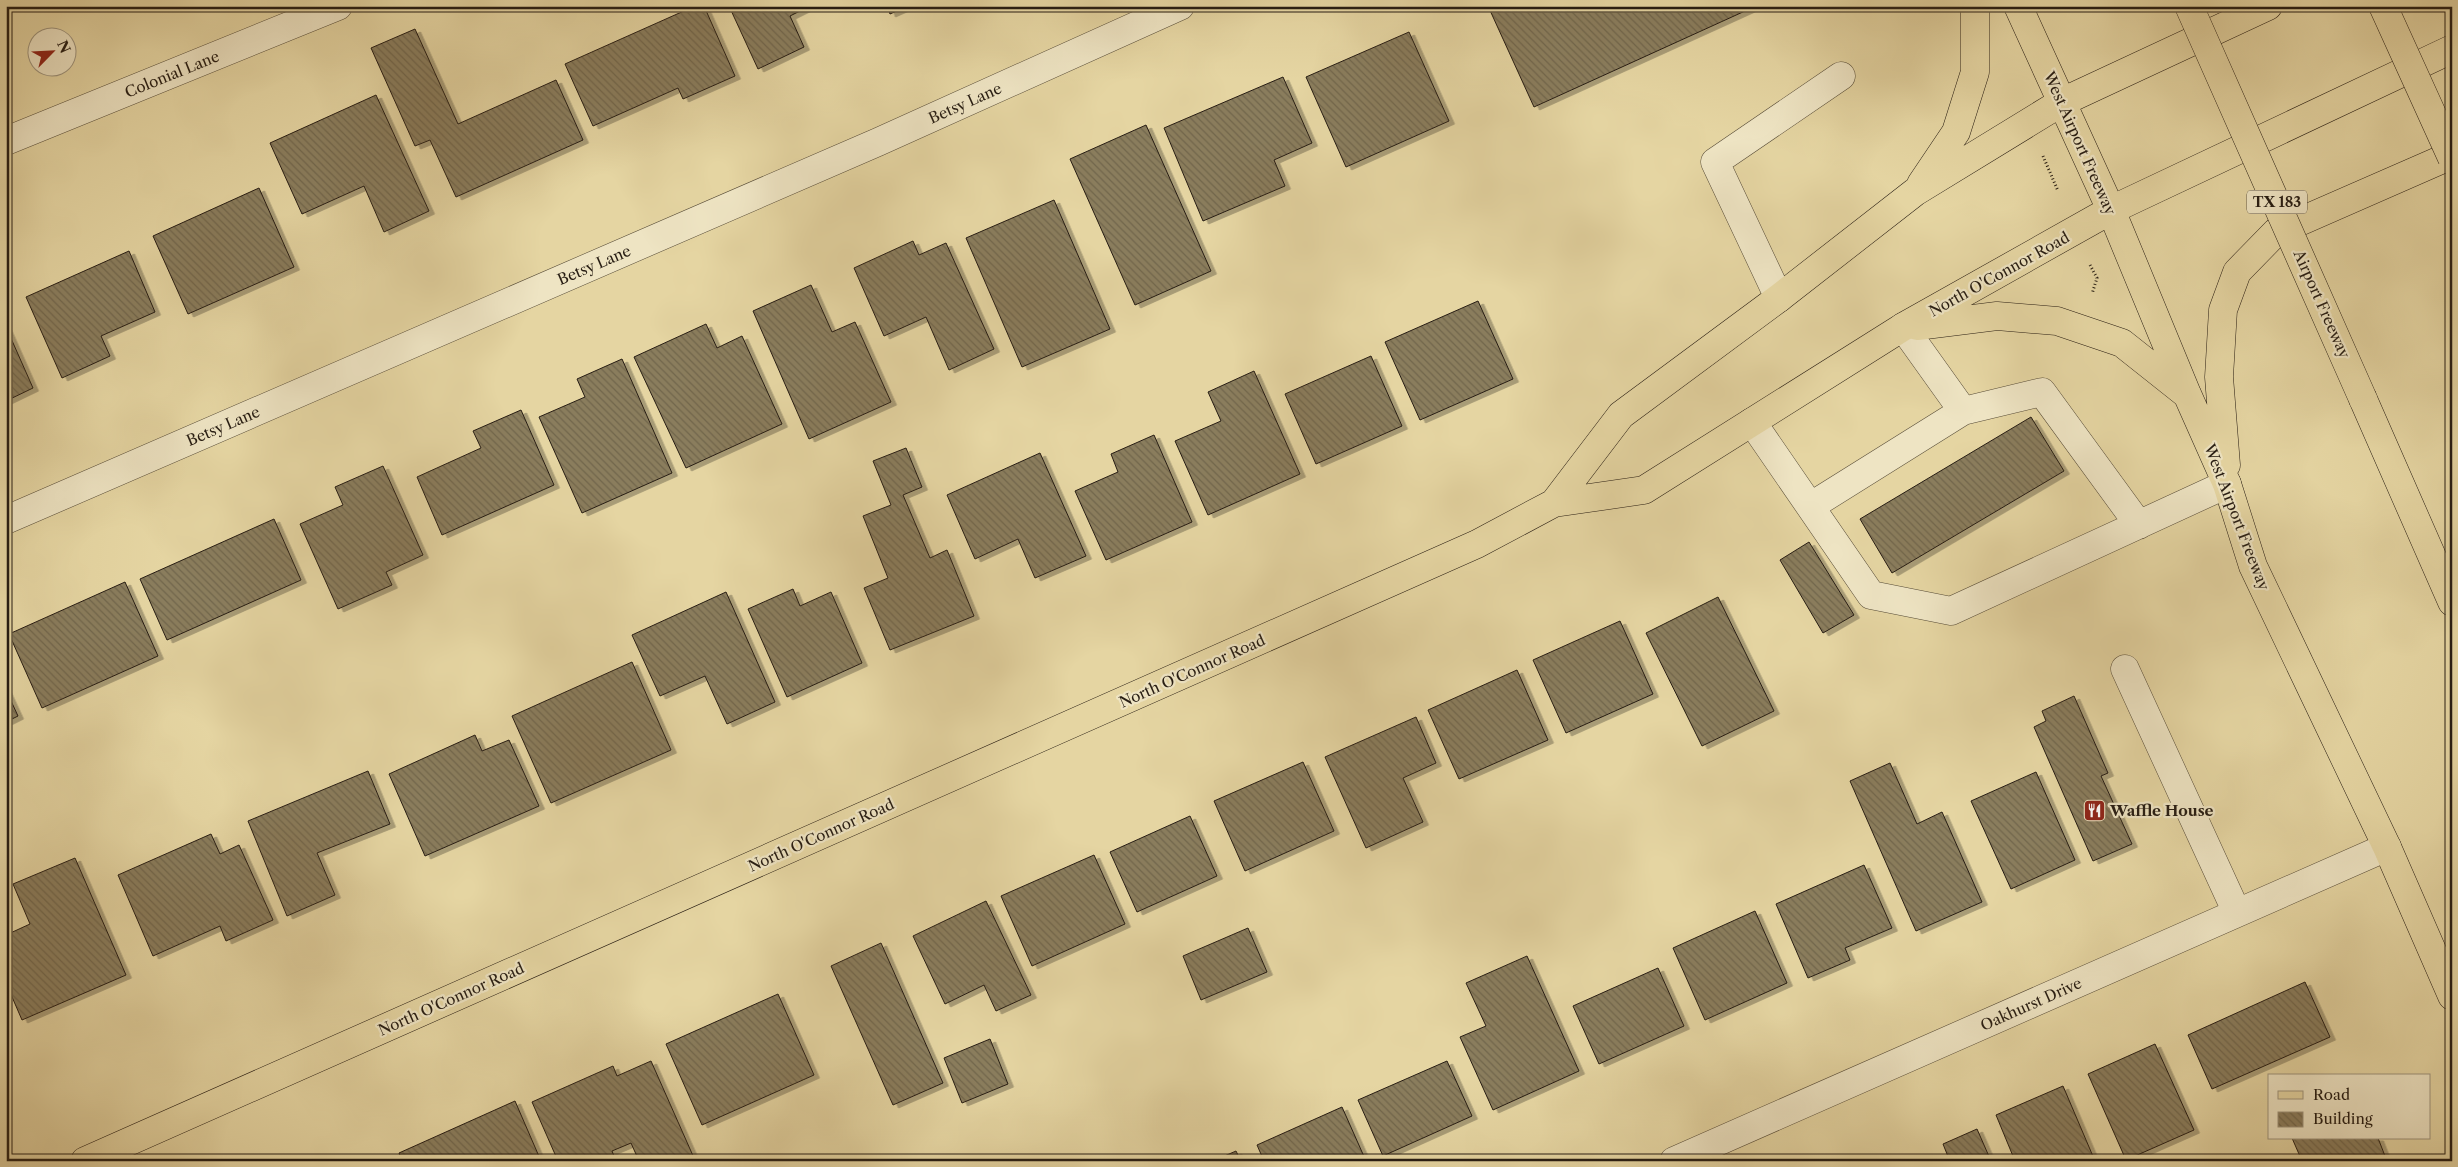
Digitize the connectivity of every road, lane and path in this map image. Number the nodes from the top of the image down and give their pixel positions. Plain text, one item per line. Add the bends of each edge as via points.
1 (338, 6) edge
2 (1180, 6) edge
3 (1975, 6) edge
4 (2018, 6) edge
5 (2189, 6) edge
6 (2268, 6) edge
7 (2383, 6) edge
8 (2452, 50) edge
9 (1841, 76) dead end
10 (2062, 102) junction
11 (6, 142) edge
12 (2039, 149) dead end
13 (2452, 156) edge
14 (2058, 191) dead end
15 (1915, 192) junction
16 (2111, 210) junction
17 (2090, 265) dead end
18 (1779, 298) junction
19 (2089, 300) dead end
20 (1903, 327) junction
21 (2187, 394) junction
22 (1963, 411) junction
23 (1752, 422) junction
24 (2228, 484) junction
25 (1554, 503) junction
26 (1810, 506) junction
27 (6, 520) edge
28 (2139, 525) junction
29 (2452, 602) edge
30 (2125, 669) dead end
31 (2387, 847) junction
32 (2237, 913) junction
33 (2452, 996) edge
34 (85, 1161) edge
35 (1674, 1161) edge

1 - 11 street, Colonial Lane
2 - 27 street, Betsy Lane via 878,142
3 - 15 main road via 1974,72 1956,132
4 - 10 main road, West Airport Freeway
5 - 29 main road, Airport Freeway / TX 183, bridge
6 - 10 main road, North O'Connor Road
7 - 13 main road, bridge
8 - 16 main road, North O'Connor Road
9 - 18 street via 1715,162
10 - 15 main road, North O'Connor Road
10 - 16 main road, West Airport Freeway
12 - 14 path
13 - 24 main road via 2276,232 2237,272 2223,310 2219,377
15 - 18 main road, North O'Connor Road
16 - 20 main road, North O'Connor Road
16 - 21 main road, West Airport Freeway
17 - 19 path via 2097,278
18 - 25 main road, North O'Connor Road via 1621,415
20 - 21 main road via 1997,316 2057,321 2122,343
20 - 22 street
20 - 23 main road, North O'Connor Road
21 - 24 main road, West Airport Freeway
22 - 26 street
22 - 28 street via 2042,392
23 - 25 main road, North O'Connor Road via 1644,490
23 - 26 street
24 - 28 street
24 - 31 main road, West Airport Freeway via 2254,566
25 - 34 main road, North O'Connor Road via 1477,544 1371,592
26 - 28 street via 1871,595 1951,611
30 - 32 street
31 - 32 street, Oakhurst Drive
31 - 33 main road, West Airport Freeway
32 - 35 street, Oakhurst Drive

